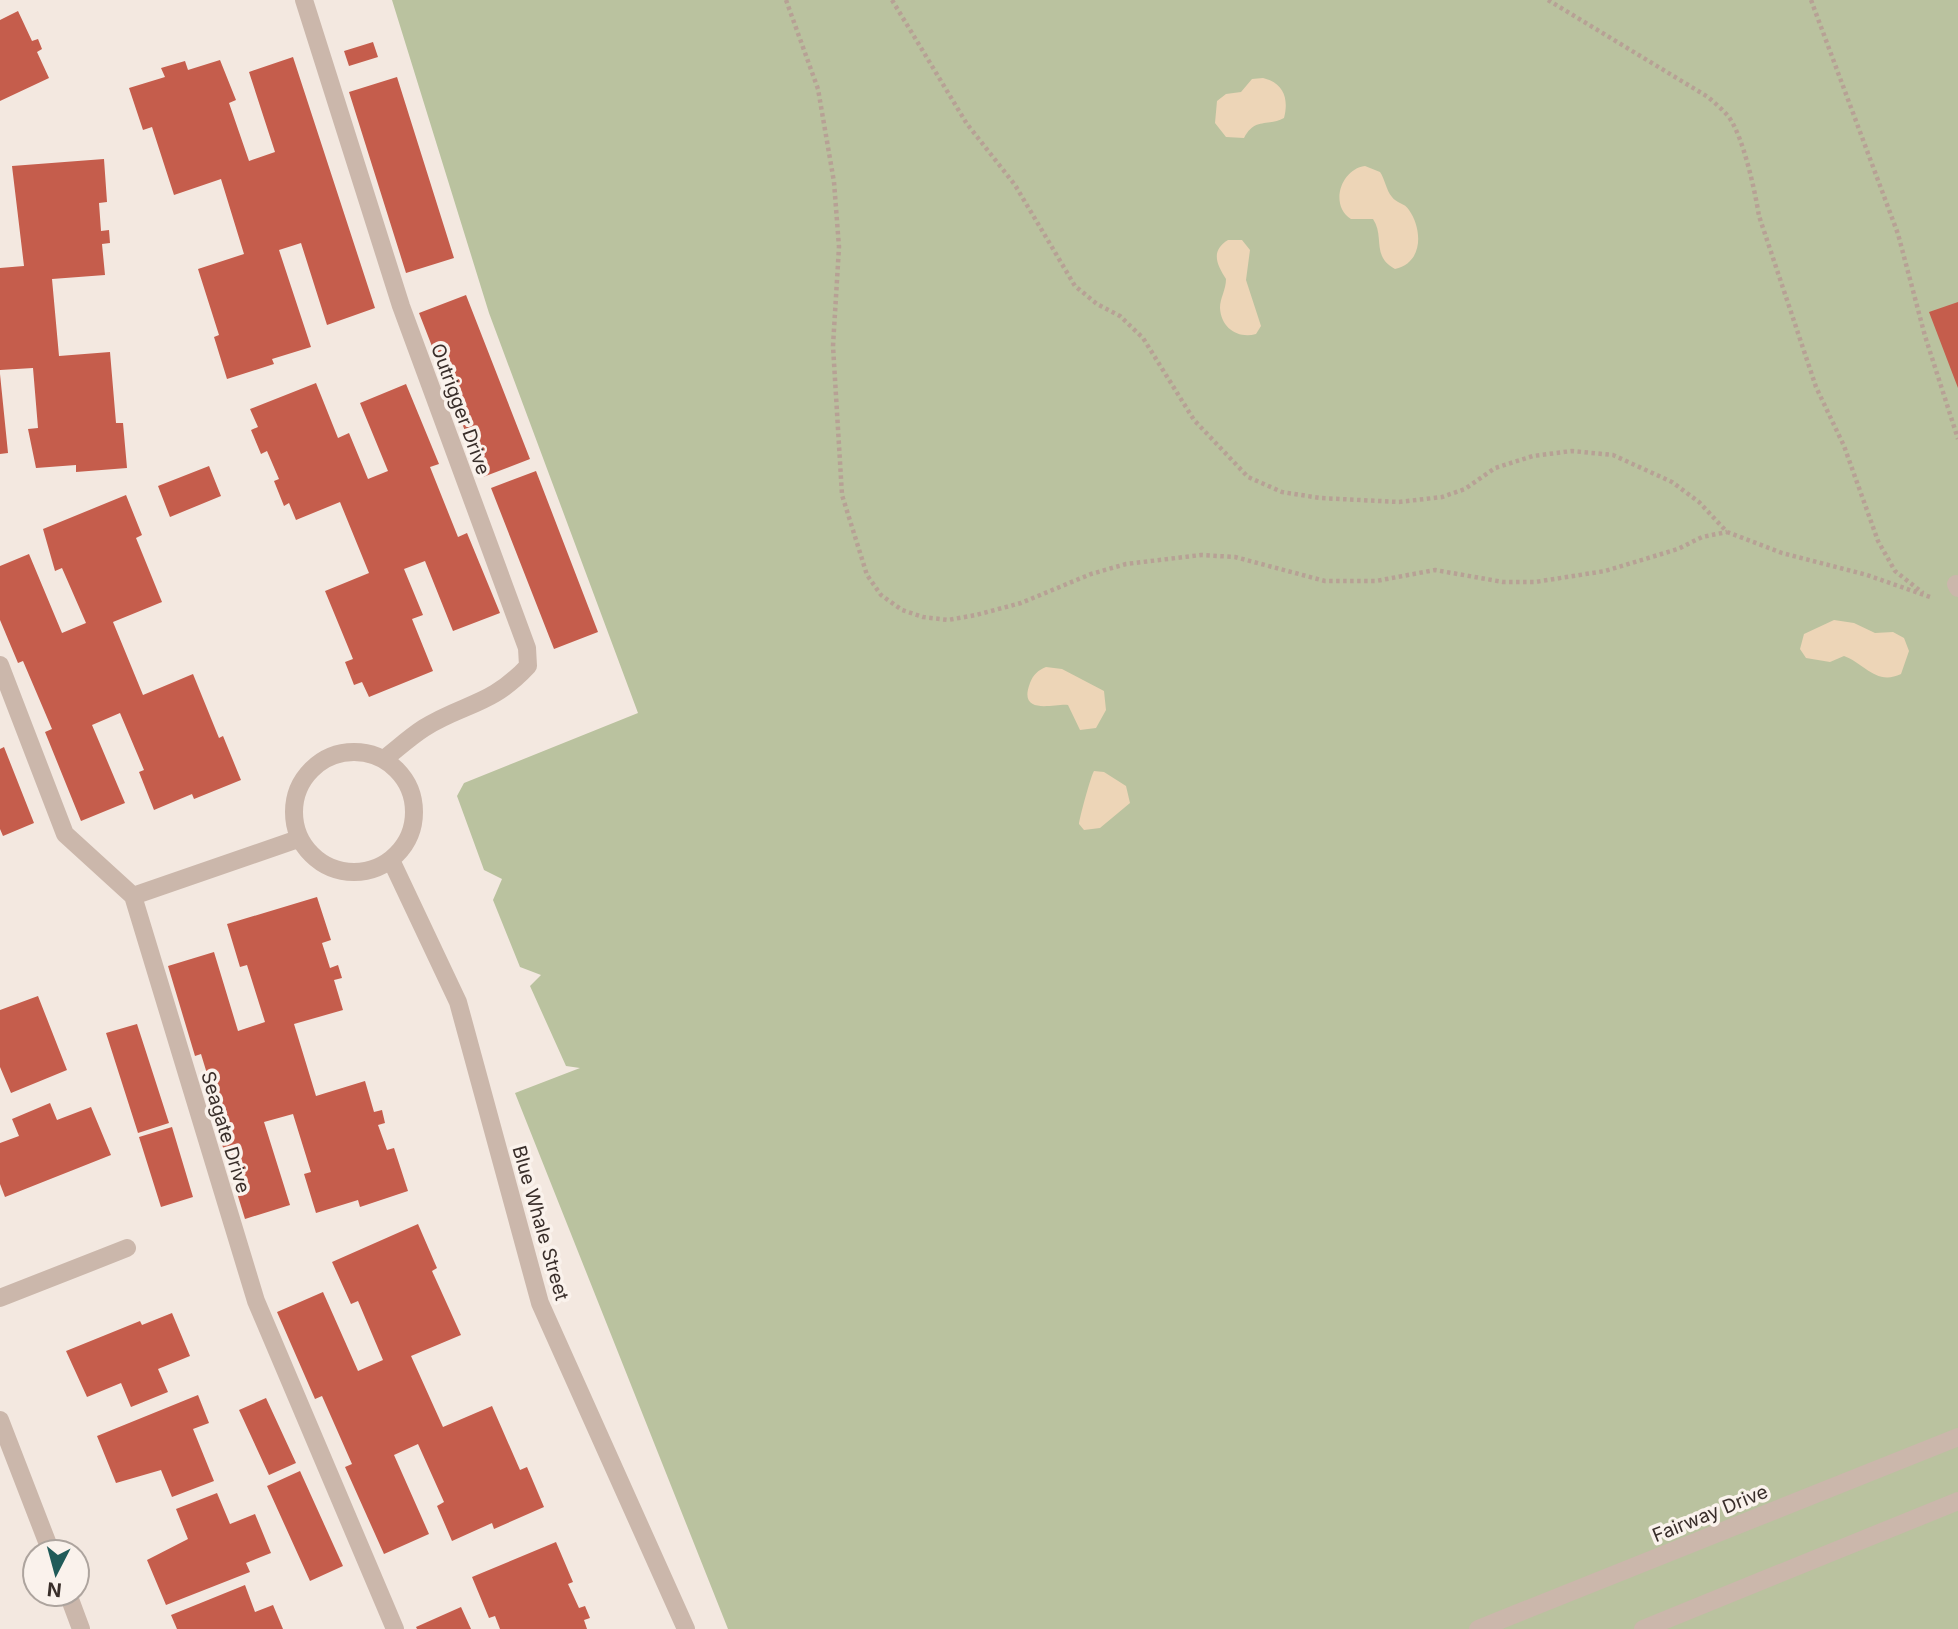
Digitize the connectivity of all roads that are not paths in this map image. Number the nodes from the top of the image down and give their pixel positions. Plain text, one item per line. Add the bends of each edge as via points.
1 (304, 0) edge
2 (0, 665) edge
3 (384, 759) junction
4 (298, 839) junction
5 (391, 860) junction
6 (133, 896) junction
7 (127, 1248) dead end
8 (0, 1298) edge
9 (0, 1420) edge
10 (1958, 1437) edge
11 (1958, 1500) edge
12 (46, 1538) edge
13 (73, 1608) edge
14 (81, 1629) edge
15 (395, 1629) edge
16 (686, 1629) edge
17 (1478, 1629) edge
18 (1643, 1629) edge

1 - 3 street, Outrigger Drive via 401,306 527,648 528,666 512,683 484,703 424,728
2 - 6 street via 65,834
3 - 4 street via 346,752 311,770 294,804
3 - 5 street via 405,780 415,808 405,845
4 - 5 street via 314,858 332,869 373,870
4 - 6 street
5 - 16 street, Blue Whale Street via 458,1002 540,1303
6 - 15 street, Seagate Drive via 256,1301
7 - 8 street
9 - 12 street
10 - 17 street, Fairway Drive
11 - 18 street
13 - 14 street

